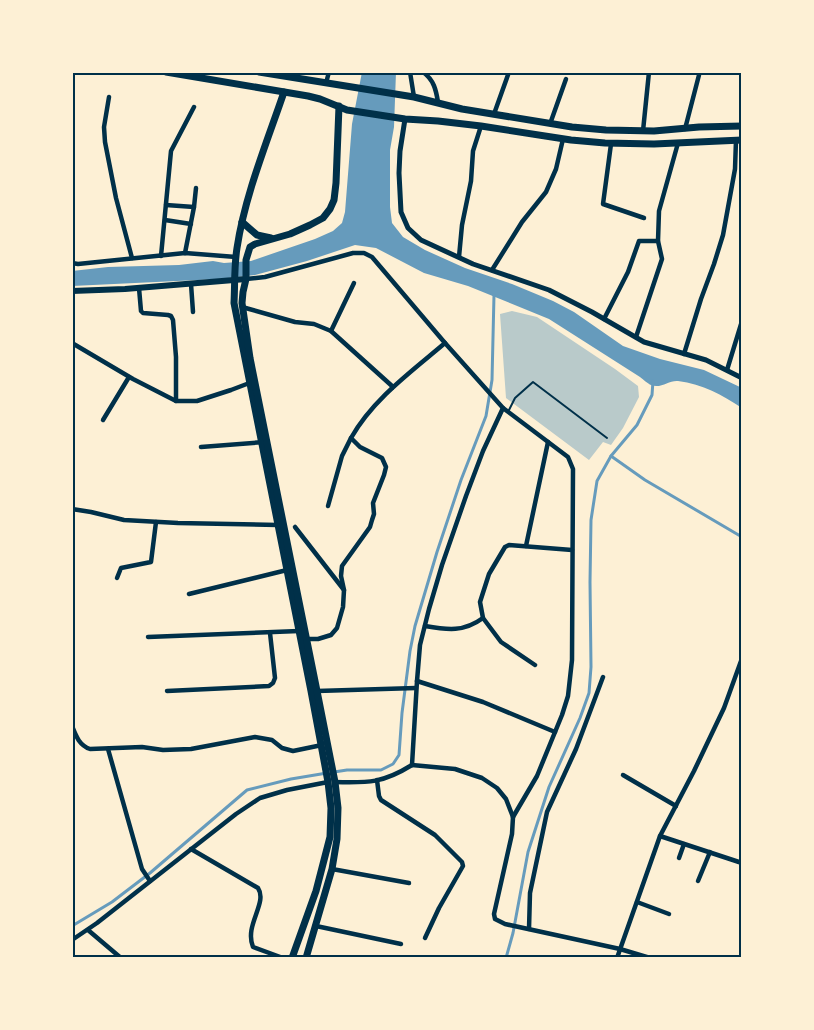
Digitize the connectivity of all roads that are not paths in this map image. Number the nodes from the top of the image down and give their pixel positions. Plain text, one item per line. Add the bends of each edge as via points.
1 (166, 72) edge
2 (259, 72) edge
3 (329, 72) edge
4 (410, 72) edge
5 (423, 72) edge
6 (509, 72) edge
7 (649, 72) edge
8 (699, 75) dead end
9 (566, 79) dead end
10 (326, 83) junction
11 (284, 92) junction
12 (108, 97) dead end
13 (414, 97) junction
14 (438, 102) junction
15 (339, 106) junction
16 (194, 107) dead end
17 (494, 114) junction
18 (405, 119) junction
19 (550, 124) junction
20 (481, 126) junction
21 (742, 126) edge
22 (699, 127) junction
23 (685, 129) junction
24 (643, 131) junction
25 (563, 139) junction
26 (739, 140) edge
27 (701, 142) junction
28 (678, 143) junction
29 (611, 144) junction
30 (196, 188) dead end
31 (166, 204) junction
32 (194, 207) junction
33 (644, 218) dead end
34 (165, 220) junction
35 (242, 222) junction
36 (190, 224) junction
37 (276, 238) junction
38 (658, 242) junction
39 (185, 253) junction
40 (161, 256) junction
41 (459, 257) junction
42 (132, 258) junction
43 (236, 259) junction
44 (72, 263) edge
45 (492, 270) junction
46 (246, 278) junction
47 (235, 279) junction
48 (354, 283) dead end
49 (191, 284) junction
50 (139, 288) junction
51 (72, 291) edge
52 (234, 306) junction
53 (242, 307) junction
54 (193, 312) dead end
55 (604, 319) junction
56 (742, 321) edge
57 (330, 331) junction
58 (636, 338) junction
59 (72, 343) edge
60 (445, 343) junction
61 (684, 354) junction
62 (727, 370) junction
63 (129, 377) junction
64 (742, 378) edge
65 (252, 382) junction
66 (392, 388) junction
67 (176, 401) junction
68 (505, 410) junction
69 (103, 420) dead end
70 (351, 438) junction
71 (607, 438) dead end
72 (264, 442) junction
73 (548, 442) junction
74 (201, 447) dead end
75 (328, 506) dead end
76 (72, 509) edge
77 (156, 522) junction
78 (280, 525) junction
79 (295, 527) dead end
80 (526, 546) junction
81 (572, 550) junction
82 (289, 569) junction
83 (117, 578) dead end
84 (344, 591) junction
85 (189, 594) dead end
86 (483, 618) junction
87 (425, 626) junction
88 (301, 631) junction
89 (270, 633) junction
90 (148, 637) dead end
91 (303, 640) junction
92 (741, 661) edge
93 (535, 665) dead end
94 (603, 677) dead end
95 (417, 681) junction
96 (414, 688) junction
97 (167, 691) dead end
98 (314, 691) junction
99 (72, 726) edge
100 (555, 732) junction
101 (324, 745) junction
102 (108, 749) junction
103 (412, 765) junction
104 (623, 775) dead end
105 (378, 780) junction
106 (331, 781) junction
107 (676, 806) junction
108 (513, 817) junction
109 (660, 836) junction
110 (684, 844) junction
111 (191, 849) junction
112 (710, 852) junction
113 (679, 858) dead end
114 (742, 862) edge
115 (332, 869) junction
116 (150, 881) junction
117 (698, 881) dead end
118 (409, 883) dead end
119 (637, 902) junction
120 (669, 914) dead end
121 (316, 926) junction
122 (88, 930) junction
123 (529, 930) junction
124 (424, 938) dead end
125 (72, 940) edge
126 (401, 944) dead end
127 (620, 949) junction
128 (122, 958) edge
129 (284, 958) edge
130 (292, 958) edge
131 (306, 958) edge
132 (617, 958) edge
133 (650, 958) edge

1 - 11 main road
2 - 10 main road
3 - 10 street
4 - 13 street
5 - 14 street via 430,77
6 - 17 street
7 - 24 street
8 - 23 street
9 - 19 street
10 - 13 main road
11 - 15 main road
11 - 35 main road
12 - 42 street via 105,142
13 - 14 main road
14 - 17 main road
15 - 18 main road
15 - 37 main road via 334,200 323,218
16 - 31 street via 171,151
17 - 19 main road
18 - 20 main road
18 - 41 street via 399,162 401,212 408,228 421,240
19 - 24 main road
20 - 25 main road
20 - 41 street via 473,151
21 - 22 main road
22 - 23 main road
22 - 27 main road
23 - 24 main road
25 - 29 main road
25 - 45 street via 546,192
26 - 27 main road
26 - 61 street via 723,235
27 - 28 main road
28 - 29 main road
28 - 38 street via 659,211
29 - 33 street via 603,204
30 - 32 street
31 - 32 street
31 - 34 street
32 - 36 street
34 - 36 street
34 - 40 street
35 - 37 main road via 257,235
35 - 43 main road
36 - 39 street
37 - 46 main road via 250,247
38 - 55 street via 639,241
38 - 58 street via 662,259
39 - 40 street
39 - 43 street
40 - 42 street
41 - 45 street
42 - 44 street
43 - 47 main road
45 - 55 street via 549,290
46 - 47 main road
46 - 53 main road
46 - 60 street via 265,277 353,252 364,253 372,257
47 - 49 main road
47 - 52 main road
48 - 57 street
49 - 50 main road
49 - 54 street
50 - 51 main road
50 - 67 street via 143,313 168,315 173,320
52 - 53 street
52 - 65 main road
53 - 57 street
53 - 65 main road
55 - 58 street
56 - 62 street
57 - 66 street
58 - 61 street
59 - 63 street
60 - 66 street
60 - 68 street
61 - 62 street
62 - 64 street
63 - 67 street
63 - 69 street
65 - 67 street via 197,401
65 - 72 main road
66 - 70 street
68 - 71 lane via 533,382
68 - 73 street
68 - 87 street via 483,451 466,496
70 - 75 street
70 - 84 street via 382,458 386,467 373,502 370,526 342,566
72 - 74 street
72 - 78 main road
73 - 80 street
73 - 81 street via 568,457 573,469
76 - 77 street
77 - 78 street
77 - 83 street via 152,562 121,568
78 - 82 main road
79 - 84 street
80 - 81 street
80 - 86 street via 509,545 501,553 480,602
81 - 100 street via 572,660 568,696
82 - 85 street
82 - 88 main road
84 - 91 street via 337,628 331,635
86 - 87 street via 473,626 449,630
86 - 93 street via 501,642
87 - 95 street
88 - 89 street
88 - 91 main road
89 - 90 street
89 - 97 street via 275,678 269,686
91 - 98 main road
92 - 107 street via 724,708
94 - 123 street via 547,812 530,893
95 - 96 street
95 - 100 street via 483,702
96 - 98 street
96 - 103 street
98 - 101 main road
99 - 102 street via 83,747
100 - 108 street via 537,776
101 - 102 street via 293,751 272,740 255,737 191,749
101 - 106 main road
102 - 116 street via 143,870
103 - 105 street via 390,778
103 - 108 street via 455,769 482,778 506,799
104 - 107 street
105 - 106 street
105 - 124 street via 381,800 435,836 462,862
106 - 111 street via 260,798
106 - 115 main road via 338,808
106 - 130 main road via 330,837
107 - 109 street
108 - 123 street via 494,914 495,919 505,924
109 - 110 street
109 - 119 street
110 - 112 street
110 - 113 street
111 - 116 street
111 - 129 street via 258,888 261,898 252,924 251,943
112 - 114 street
112 - 117 street
115 - 118 street
115 - 121 main road
116 - 122 street
119 - 120 street
119 - 127 street
121 - 126 street
121 - 131 main road
122 - 125 street
122 - 128 street
123 - 127 street
127 - 132 street
127 - 133 street

